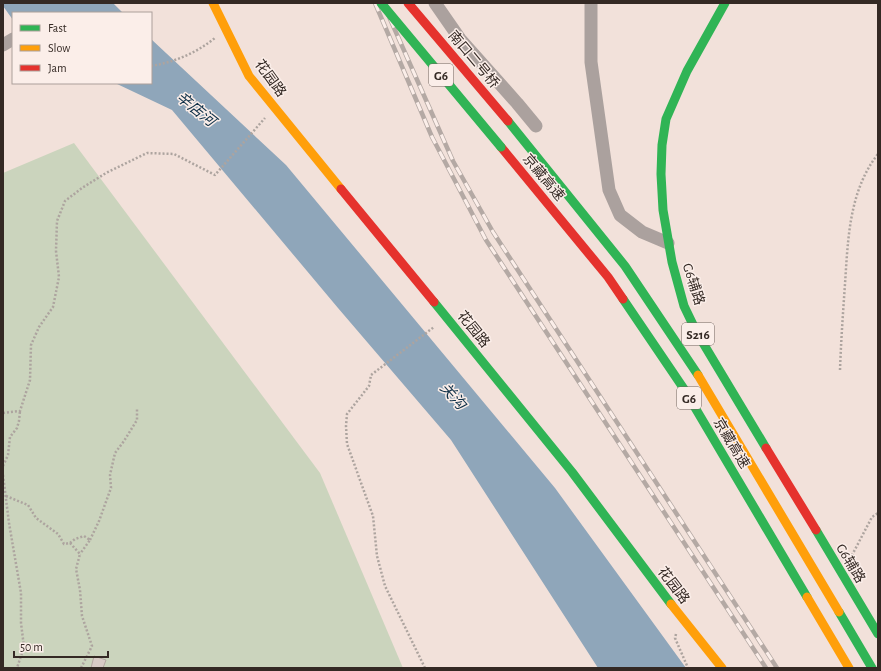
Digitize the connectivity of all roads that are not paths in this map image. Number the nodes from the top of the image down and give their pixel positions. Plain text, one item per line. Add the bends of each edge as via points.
1 (214, 3) edge
2 (381, 3) edge
3 (408, 3) edge
4 (435, 3) edge
5 (591, 3) edge
6 (724, 3) edge
7 (12, 40) edge
8 (3, 45) edge
9 (536, 126) dead end
10 (668, 243) junction
11 (878, 634) edge
12 (722, 668) edge
13 (849, 668) edge
14 (872, 668) edge

1 - 12 main road, 花园路 via 249,76 572,472
2 - 13 main road, 京藏高速 / G6, bridge via 608,276 684,389
3 - 14 main road, 南口二号桥 / G6 via 518,133 625,266 701,380
4 - 9 street via 460,39
5 - 10 street via 591,62 609,190 620,215 642,232
6 - 10 main road, G6辅路 / S216 via 689,66 667,115 661,169
7 - 8 street
10 - 11 main road, G6辅路 / S216 via 681,298 697,333

